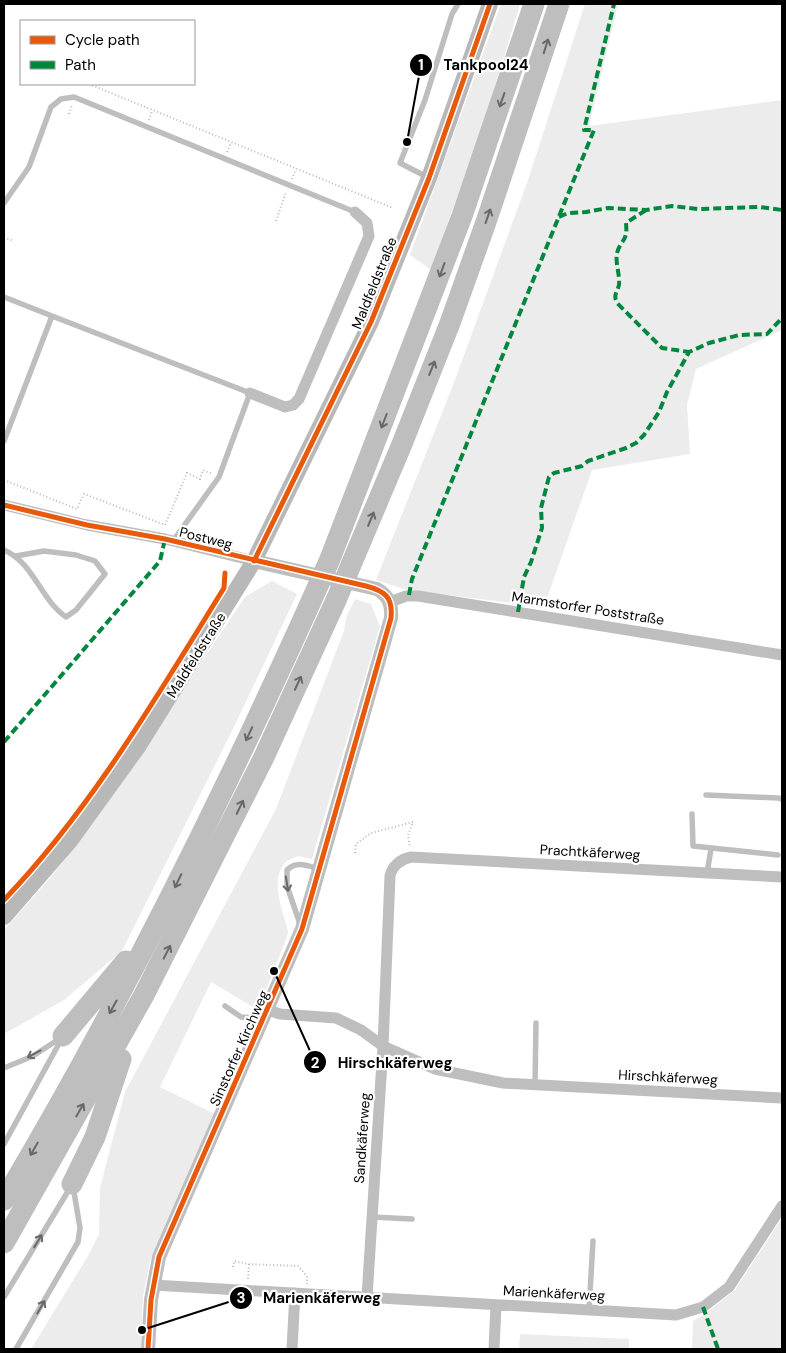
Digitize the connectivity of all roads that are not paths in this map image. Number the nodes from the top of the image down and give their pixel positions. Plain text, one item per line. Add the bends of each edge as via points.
1 (458, 4) edge
2 (490, 4) edge
3 (534, 4) edge
4 (559, 4) edge
5 (429, 178) junction
6 (4, 203) edge
7 (355, 212) joint
8 (4, 297) edge
9 (52, 316) junction
10 (250, 393) junction
11 (4, 441) edge
12 (4, 505) edge
13 (172, 541) junction
14 (4, 550) edge
15 (16, 556) junction
16 (254, 561) junction
17 (391, 605) junction
18 (782, 655) edge
19 (706, 795) dead end
20 (782, 799) edge
21 (692, 814) dead end
22 (711, 848) junction
23 (778, 855) dead end
24 (398, 863) joint
25 (318, 869) junction
26 (707, 873) junction
27 (782, 877) edge
28 (4, 917) edge
29 (160, 918) junction
30 (302, 929) junction
31 (144, 995) junction
32 (225, 1006) dead end
33 (266, 1014) junction
34 (536, 1023) dead end
35 (63, 1036) junction
36 (383, 1046) junction
37 (4, 1068) edge
38 (535, 1085) junction
39 (782, 1098) edge
40 (4, 1144) edge
41 (72, 1184) junction
42 (4, 1200) edge
43 (782, 1206) edge
44 (372, 1216) junction
45 (412, 1219) dead end
46 (593, 1241) dead end
47 (4, 1243) edge
48 (152, 1285) junction
49 (295, 1293) junction
50 (4, 1297) edge
51 (367, 1297) junction
52 (496, 1305) junction
53 (589, 1310) junction
54 (16, 1349) edge
55 (148, 1349) edge
56 (292, 1349) edge
57 (494, 1349) edge

1 - 5 lane via 400,163
2 - 5 main road, Maldfeldstraße
3 -> 29 highway via 462,216 330,559
31 -> 4 highway via 263,759 352,564 450,323
5 - 16 main road, Maldfeldstraße via 371,322
6 - 7 lane via 29,167 51,107 61,99 74,97
7 - 10 street via 366,223 369,236 300,399 285,407
8 - 9 lane
9 - 10 lane
9 - 11 lane
10 - 13 lane via 219,477
12 - 13 street, Postweg
13 - 16 street, Postweg
14 - 15 lane
15 - 15 lane via 54,609 66,617 76,610 105,574 95,561 76,555 44,550
16 - 17 street, Postweg via 378,589
16 - 28 main road, Maldfeldstraße via 138,748 70,841
17 - 18 street, Marmstorfer Poststraße via 406,596 418,596
17 - 25 street, Sinstorfer Kirchweg via 391,618
19 - 20 lane
21 - 22 lane via 693,846
22 - 23 lane
22 - 26 lane
24 - 26 street, Prachtkäferweg via 415,857
24 - 36 street, Sandkäferweg via 390,876
25 - 30 street, Sinstorfer Kirchweg
25 -> 30 lane via 296,864 286,873 286,886
26 - 27 street, Prachtkäferweg
29 - 35 highway via 109,984
29 -> 42 highway
30 - 33 street, Sinstorfer Kirchweg
31 - 41 highway via 95,1137
47 -> 31 highway
32 - 33 lane via 241,1017
33 - 36 street, Hirschkäferweg via 336,1018
33 - 48 street, Sinstorfer Kirchweg via 159,1257
34 - 38 lane
35 -> 37 lane via 33,1056
35 - 40 lane
36 - 38 street, Hirschkäferweg via 435,1069 503,1083
36 - 44 street, Sandkäferweg
38 - 39 street, Hirschkäferweg
50 -> 41 lane
54 -> 41 lane via 78,1242 80,1228
43 - 53 street, Marienkäferweg via 729,1287 703,1307 676,1315
44 - 45 lane
44 - 51 street, Sandkäferweg
46 - 53 lane
48 - 49 street, Marienkäferweg
48 - 55 street, Sinstorfer Kirchweg
49 - 51 street, Marienkäferweg
49 - 56 street
51 - 52 street, Marienkäferweg
52 - 53 street, Marienkäferweg
52 - 57 street

